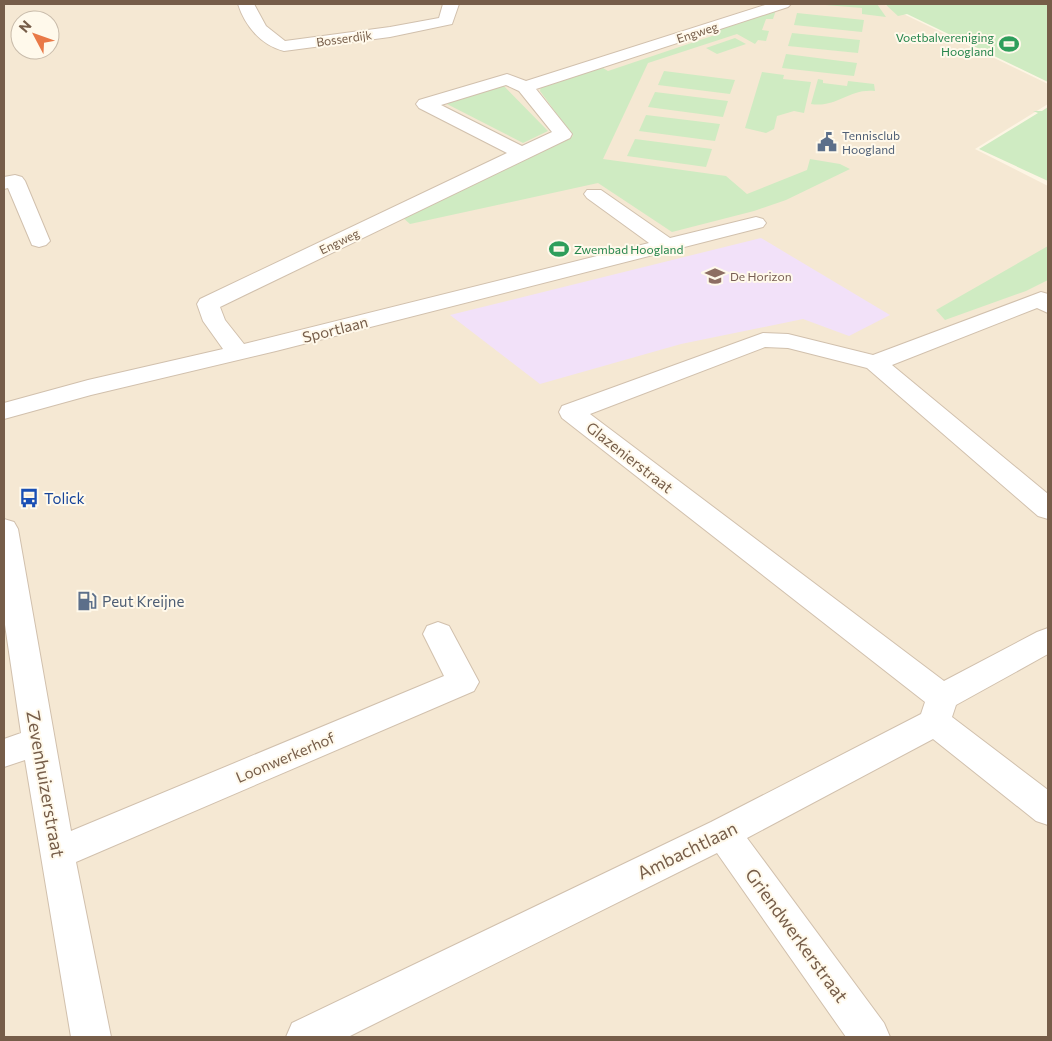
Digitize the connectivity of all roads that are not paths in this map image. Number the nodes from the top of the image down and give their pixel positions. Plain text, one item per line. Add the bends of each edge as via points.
1 (246, 4) edge
2 (451, 4) edge
3 (784, 4) edge
4 (525, 87) junction
5 (522, 153) junction
6 (4, 183) edge
7 (594, 194) dead end
8 (756, 223) dead end
9 (39, 241) dead end
10 (665, 245) junction
11 (1048, 306) edge
12 (238, 352) junction
13 (875, 363) junction
14 (4, 411) edge
15 (1048, 509) edge
16 (4, 529) edge
17 (438, 634) dead end
18 (1048, 640) edge
19 (938, 710) junction
20 (38, 742) junction
21 (4, 754) edge
22 (1048, 810) edge
23 (724, 833) junction
24 (57, 853) junction
25 (91, 1037) edge
26 (306, 1037) edge
27 (870, 1037) edge

1 - 2 street, Bosserdijk via 269,40 284,46 446,21
3 - 4 street, Engweg
4 - 5 street, Engweg via 563,134
4 - 5 street via 507,79 426,104
5 - 12 street, Engweg via 208,304 214,321
6 - 9 street via 15,180
7 - 10 street
8 - 10 street, Sportlaan
10 - 12 street, Sportlaan
11 - 13 street via 1041,299
12 - 14 street, Sportlaan
13 - 15 street, Glazenierstraat
13 - 19 street, Glazenierstraat via 788,340 763,340 571,412
16 - 20 street, Zevenhuizerstraat
17 - 24 street, Loonwerkerhof via 463,682
18 - 19 street, Ambachtlaan
19 - 22 street
19 - 23 street, Ambachtlaan
20 - 21 street
20 - 24 street, Zevenhuizerstraat
23 - 26 street, Ambachtlaan
23 - 27 street, Griendwerkerstraat
24 - 25 street, Zevenhuizerstraat

